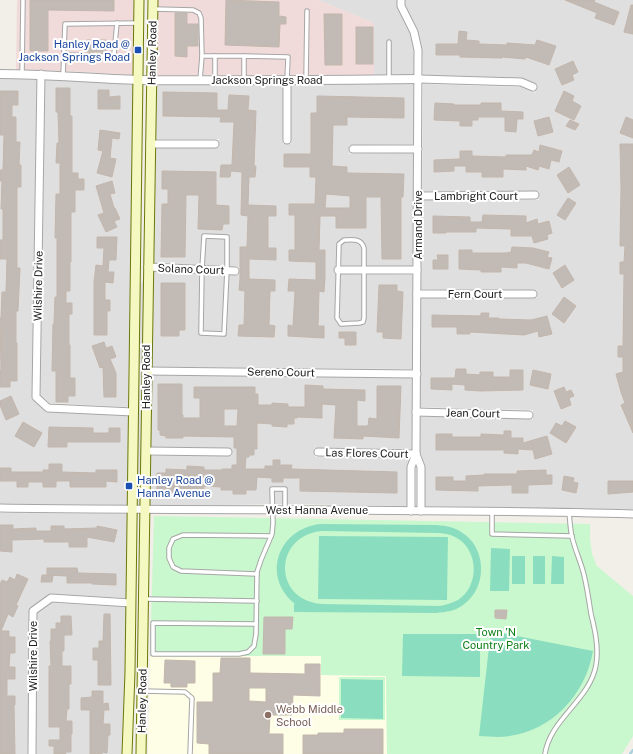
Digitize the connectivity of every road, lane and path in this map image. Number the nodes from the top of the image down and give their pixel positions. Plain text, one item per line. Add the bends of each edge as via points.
1 (23, 0) edge
2 (139, 0) edge
3 (401, 0) edge
4 (153, 4) edge
5 (307, 11) dead end
6 (139, 23) junction
7 (117, 24) junction
8 (389, 42) dead end
9 (64, 55) junction
10 (202, 56) junction
11 (215, 56) junction
12 (244, 56) junction
13 (0, 74) edge
14 (22, 74) junction
15 (41, 74) junction
16 (63, 75) junction
17 (389, 79) junction
18 (419, 79) junction
19 (138, 80) junction
20 (152, 80) junction
21 (200, 80) junction
22 (215, 80) junction
23 (244, 80) junction
24 (306, 80) junction
25 (287, 81) junction
26 (533, 88) dead end
27 (287, 140) dead end
28 (150, 144) junction
29 (215, 144) dead end
30 (418, 148) junction
31 (352, 149) dead end
32 (535, 195) dead end
33 (418, 196) junction
34 (136, 235) junction
35 (148, 267) junction
36 (202, 269) junction
37 (231, 270) junction
38 (338, 270) junction
39 (364, 270) junction
40 (417, 270) junction
41 (135, 285) junction
42 (417, 294) junction
43 (533, 294) dead end
44 (146, 371) junction
45 (417, 374) junction
46 (133, 412) junction
47 (416, 412) junction
48 (529, 414) dead end
49 (146, 451) junction
50 (228, 452) dead end
51 (318, 452) dead end
52 (416, 454) junction
53 (0, 508) edge
54 (272, 509) junction
55 (285, 509) junction
56 (132, 510) junction
57 (145, 510) junction
58 (411, 510) junction
59 (421, 511) junction
60 (492, 511) junction
61 (569, 512) junction
62 (633, 514) edge
63 (271, 536) junction
64 (572, 536) junction
65 (257, 574) junction
66 (144, 599) junction
67 (257, 601) junction
68 (131, 603) junction
69 (256, 624) junction
70 (142, 691) junction
71 (129, 706) junction
72 (128, 731) junction
73 (32, 754) edge
74 (127, 754) edge
75 (132, 754) edge
76 (141, 754) edge
77 (190, 754) edge
78 (545, 754) edge

1 - 14 lane
2 - 6 main road, Hanley Road
3 - 18 street, Armand Drive via 401,6 414,32 418,50
4 - 10 lane via 199,13
4 - 20 main road, Hanley Road
5 - 24 lane
6 - 7 lane
6 - 19 main road, Hanley Road
7 - 9 lane via 114,54
7 - 9 lane via 65,24
8 - 17 lane
9 - 16 lane
10 - 11 lane
10 - 21 lane
11 - 12 lane
11 - 22 lane
12 - 23 lane
12 - 25 lane via 288,57
13 - 14 street, Jackson Springs Road
14 - 15 street, Jackson Springs Road
15 - 16 street, Jackson Springs Road
15 - 46 street, Wilshire Drive via 36,397 48,408
16 - 19 street, Jackson Springs Road
17 - 18 street, Jackson Springs Road
17 - 24 street, Jackson Springs Road
18 - 26 street, Jackson Springs Road via 522,82
18 - 30 street, Armand Drive
19 - 20 street, Jackson Springs Road
19 - 34 main road, Hanley Road
20 - 21 street, Jackson Springs Road
20 - 28 main road, Hanley Road
21 - 22 street, Jackson Springs Road
22 - 23 street, Jackson Springs Road
23 - 25 street, Jackson Springs Road
24 - 25 street, Jackson Springs Road
25 - 27 street
28 - 29 street
28 - 35 main road, Hanley Road
30 - 31 street
30 - 33 street, Armand Drive
32 - 33 street, Lambright Court
33 - 40 street, Armand Drive
34 - 35 main road via 141,256
34 - 41 main road, Hanley Road
35 - 36 street, Solano Court
35 - 41 main road
35 - 44 main road, Hanley Road
36 - 37 street, Solano Court
36 - 37 lane via 204,236 227,237
36 - 37 lane via 201,333 224,334
38 - 39 street
38 - 39 lane via 339,244 344,240 362,242
38 - 39 lane via 337,318 341,324 359,323 364,318
39 - 40 street
40 - 42 street, Armand Drive
41 - 46 main road, Hanley Road
42 - 43 street, Fern Court
42 - 45 street, Armand Drive
44 - 45 street, Sereno Court
44 - 49 main road, Hanley Road
45 - 47 street, Armand Drive
46 - 56 main road, Hanley Road
47 - 48 street, Jean Court
47 - 52 street, Armand Drive
49 - 50 street
49 - 57 main road, Hanley Road
51 - 52 street, Las Flores Court
52 - 58 street, Armand Drive via 411,467
52 - 59 street, Armand Drive via 421,467
53 - 56 street, West Hanna Avenue
54 - 55 street, West Hanna Avenue
54 - 55 lane via 272,489 285,489
54 - 57 street, West Hanna Avenue
54 - 63 lane
55 - 58 street, West Hanna Avenue
56 - 57 street, West Hanna Avenue
56 - 68 main road, Hanley Road
57 - 66 main road, Hanley Road
58 - 59 street, West Hanna Avenue
59 - 60 street, West Hanna Avenue
60 - 61 street, West Hanna Avenue
60 - 64 lane via 492,534
61 - 62 street, West Hanna Avenue
61 - 64 lane
63 - 65 lane
63 - 65 lane via 183,535 173,539 169,548 169,558 173,567 181,571
64 - 78 lane via 584,574 597,648 596,665 577,702 557,726
65 - 67 lane
66 - 67 lane
66 - 70 main road, Hanley Road
67 - 69 lane
68 - 71 main road, Hanley Road
68 - 73 street, Wilshire Drive via 51,598 33,611
69 - 69 lane via 153,623 153,654 217,655 248,652 254,646
70 - 71 main road
70 - 76 main road, Hanley Road
70 - 77 lane via 185,692 192,698
71 - 72 main road, Hanley Road
72 - 74 main road, Hanley Road
72 - 75 main road

